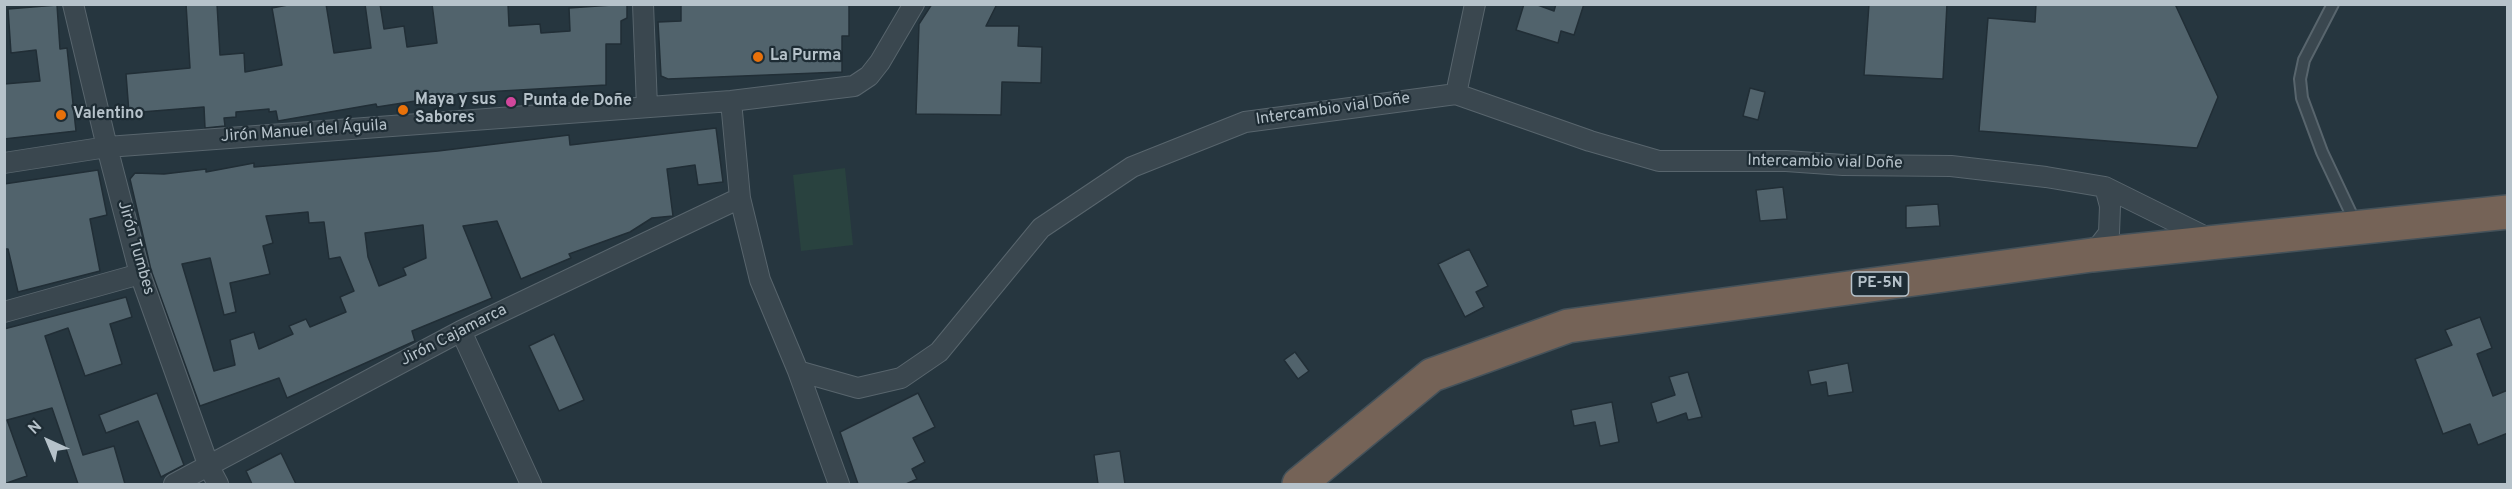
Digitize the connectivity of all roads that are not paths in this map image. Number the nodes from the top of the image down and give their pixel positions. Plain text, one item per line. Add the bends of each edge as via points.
1 (73, 4) edge
2 (643, 4) edge
3 (914, 4) edge
4 (1475, 4) edge
5 (2333, 4) edge
6 (1456, 94) junction
7 (731, 101) junction
8 (646, 107) junction
9 (107, 147) junction
10 (4, 163) edge
11 (2105, 187) junction
12 (740, 198) junction
13 (2508, 212) edge
14 (2358, 228) junction
15 (2219, 244) junction
16 (2092, 255) junction
17 (140, 274) junction
18 (4, 312) edge
19 (461, 331) junction
20 (798, 371) junction
21 (214, 476) edge
22 (174, 484) edge
23 (531, 484) edge
24 (839, 484) edge
25 (1299, 484) edge

1 - 9 street, Jirón Tumbes
2 - 8 street
3 - 7 street, Jirón Manuel del Águila via 880,62 854,86
4 - 6 street
5 - 14 lane via 2304,60 2302,98
6 - 11 street, Intercambio vial Doñe via 1659,161 1951,166
6 - 20 street, Intercambio vial Doñe via 1245,122 1132,167 1041,228 939,352 902,378 858,388
7 - 8 street, Jirón Manuel del Águila
7 - 12 street
8 - 9 street, Jirón Manuel del Águila
9 - 10 street, Jirón Manuel del Águila
9 - 17 street, Jirón Tumbes
11 - 15 street, Intercambio vial Doñe
11 - 16 street via 2110,206 2109,233
12 - 19 street, Jirón Cajamarca
12 - 20 street via 760,280
13 - 14 highway, PE-5N
14 - 15 highway, PE-5N
15 - 16 highway, PE-5N
16 - 25 highway, PE-5N via 1568,326 1432,375
17 - 18 street
17 - 21 street, Jirón Tumbes
19 - 21 street, Jirón Cajamarca
19 - 23 street
20 - 24 street
21 - 22 street, Jirón Cajamarca

